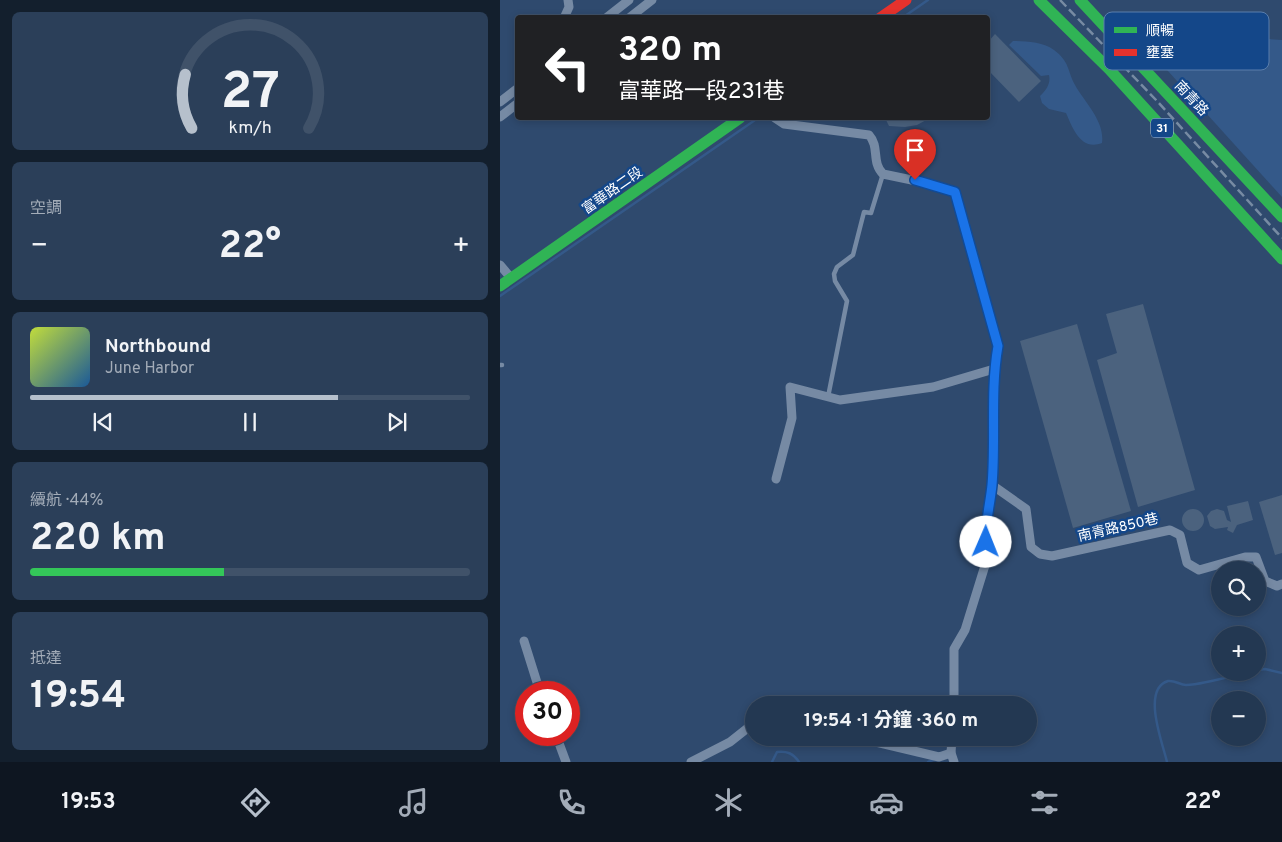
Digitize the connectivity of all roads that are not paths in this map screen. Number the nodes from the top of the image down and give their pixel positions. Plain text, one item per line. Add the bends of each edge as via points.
1 (568, 0) edge
2 (628, 0) edge
3 (652, 0) edge
4 (906, 0) edge
5 (1040, 0) edge
6 (1051, 0) edge
7 (1080, 0) edge
8 (1092, 0) edge
9 (637, 11) junction
10 (1104, 13) edge
11 (566, 15) edge
12 (610, 15) edge
13 (632, 15) edge
14 (884, 15) edge
15 (1104, 26) edge
16 (1104, 52) edge
17 (1104, 65) edge
18 (1109, 70) edge
19 (1120, 70) edge
20 (1145, 70) edge
21 (1157, 70) edge
22 (515, 90) edge
23 (500, 102) edge
24 (515, 105) edge
25 (1155, 108) junction
26 (500, 117) edge
27 (737, 120) edge
28 (778, 120) edge
29 (1174, 142) junction
30 (883, 174) junction
31 (1282, 204) edge
32 (1282, 217) edge
33 (1280, 254) edge
34 (500, 265) edge
35 (511, 278) junction
36 (500, 286) edge
37 (994, 369) junction
38 (828, 397) junction
39 (776, 479) dead end
40 (992, 485) junction
41 (1282, 584) edge
42 (524, 641) dead end
43 (537, 681) edge
44 (954, 696) edge
45 (745, 730) edge
46 (560, 746) edge
47 (893, 746) edge
48 (953, 757) edge
49 (566, 762) edge
50 (691, 762) edge

1 - 11 street via 570,7
2 - 9 street
2 - 12 street
3 - 9 street
4 - 14 main road
5 - 17 main road, 31
6 - 16 main road, 31
7 - 15 main road, 南青路 / 31
8 - 10 main road
9 - 13 street
18 - 29 main road, 31
19 - 25 main road, 31
20 - 32 main road, 南青路 / 31
21 - 31 main road
22 - 23 street
24 - 26 street
25 - 29 main road
25 - 33 main road, 31
27 - 35 main road, 富華路二段
28 - 30 street via 784,124 869,135 875,145 875,163
29 - 33 main road, 31
30 - 37 street via 955,192 998,346
30 - 38 lane via 871,213 864,212 853,255 837,267 834,274 847,301
34 - 35 street
35 - 36 main road, 富華路二段
37 - 38 street via 932,387 840,400
37 - 40 street
38 - 39 street via 790,387 792,418
40 - 41 street, 南青路850巷 via 1026,508 1031,547 1040,554 1052,556 1170,530 1180,535 1187,563 1199,570 1245,557 1256,558 1265,580 1277,586
40 - 44 street via 985,525 987,559 965,630 954,649
42 - 43 street
45 - 50 street via 730,742
46 - 49 street
47 - 48 street

